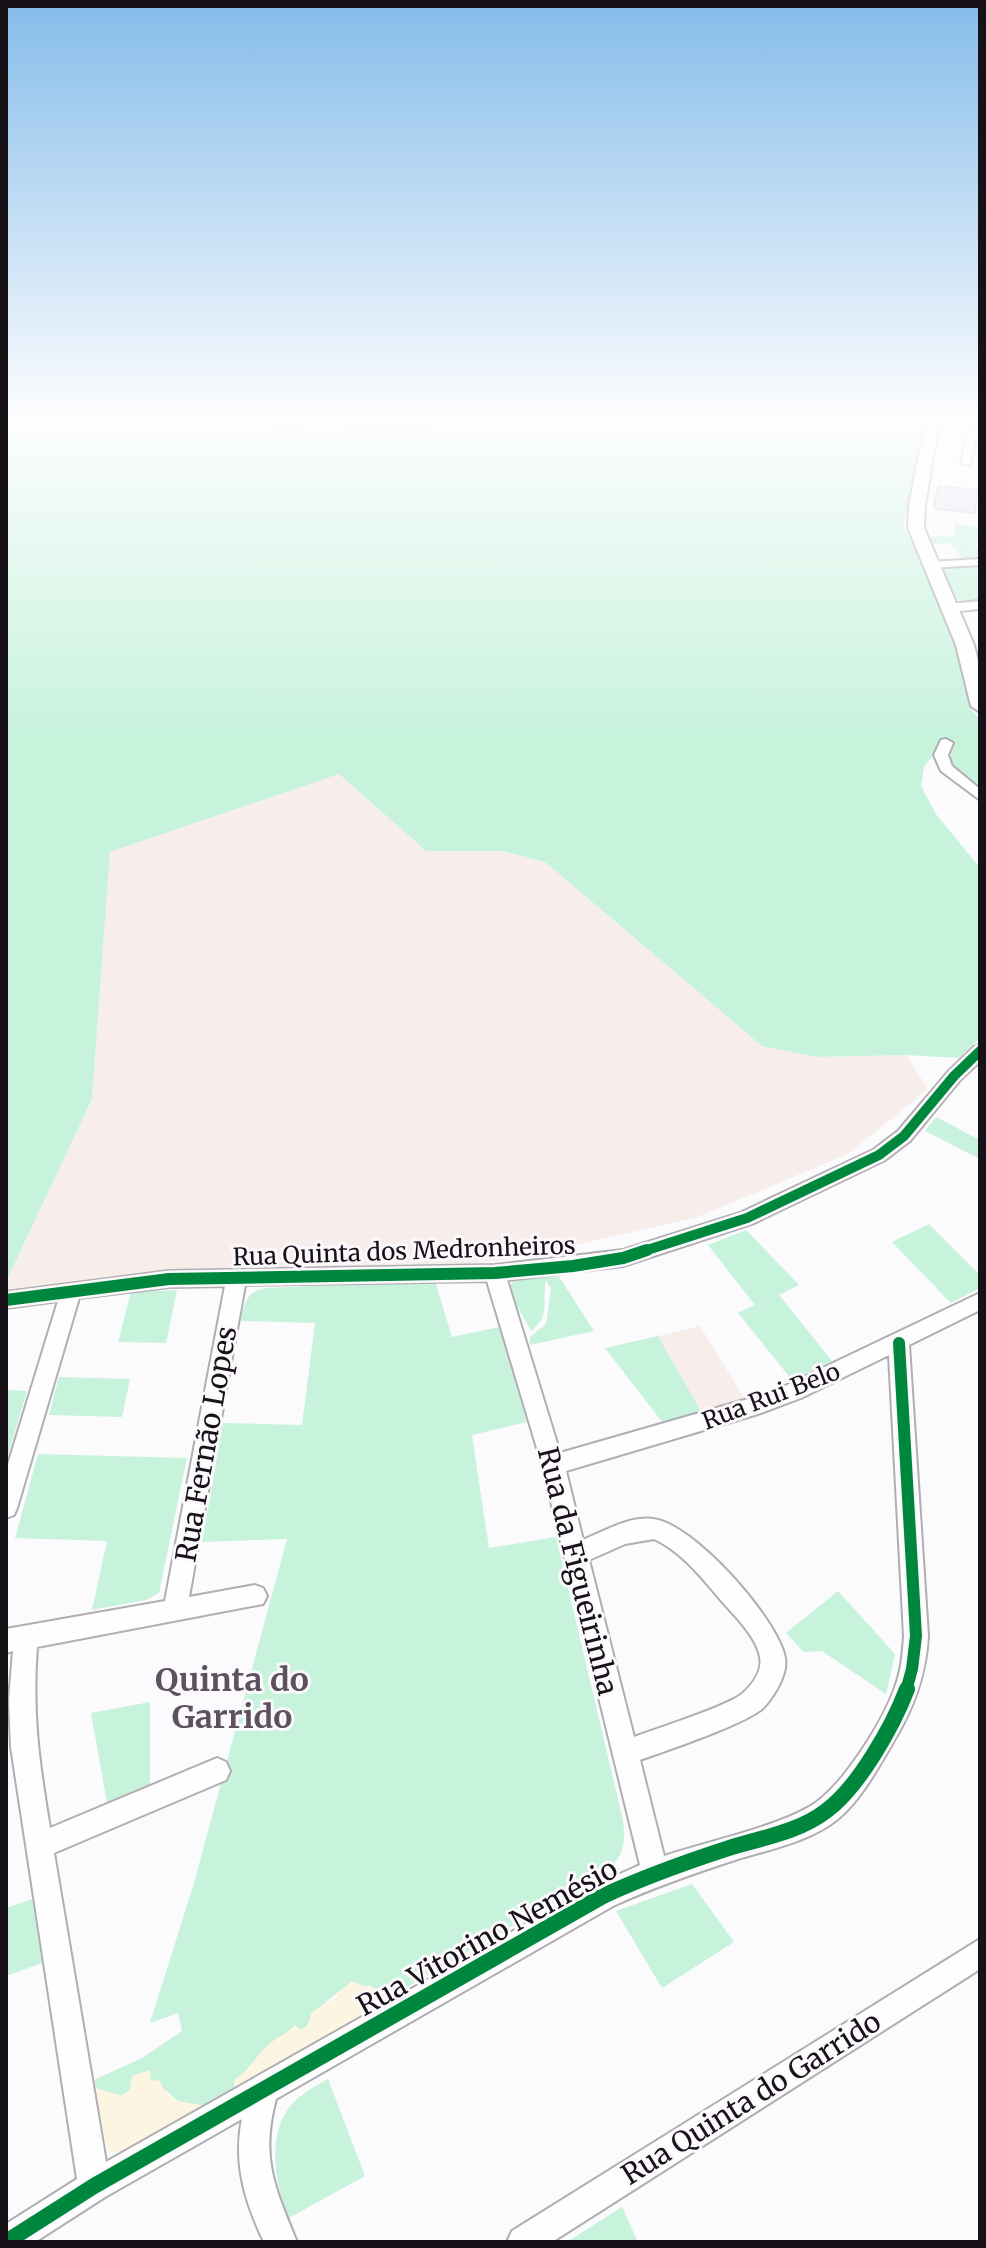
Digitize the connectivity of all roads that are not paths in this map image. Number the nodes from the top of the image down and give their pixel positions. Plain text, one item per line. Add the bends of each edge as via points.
1 (918, 528) edge
2 (980, 562) edge
3 (930, 565) junction
4 (980, 605) edge
5 (948, 608) junction
6 (980, 706) edge
7 (946, 743) dead end
8 (980, 796) edge
9 (980, 1051) edge
10 (495, 1273) junction
11 (236, 1278) junction
12 (71, 1292) junction
13 (6, 1300) edge
14 (980, 1301) edge
15 (899, 1343) junction
16 (553, 1465) junction
17 (6, 1508) edge
18 (575, 1555) junction
19 (255, 1596) dead end
20 (175, 1609) junction
21 (16, 1639) edge
22 (624, 1754) junction
23 (217, 1771) dead end
24 (39, 1846) junction
25 (655, 1872) junction
26 (980, 1953) edge
27 (264, 2090) junction
28 (94, 2186) junction
29 (6, 2242) edge
30 (281, 2242) edge
31 (523, 2242) edge

1 - 3 main road
2 - 3 street
3 - 5 main road
4 - 5 street
5 - 6 main road via 968,655
7 - 8 street via 941,755 946,768
9 - 10 street, Rua Quinta dos Medronheiros via 892,1146 811,1189 711,1231 623,1258
10 - 11 street, Rua Quinta dos Medronheiros
10 - 16 street, Rua da Figueirinha
11 - 12 street, Rua Quinta dos Medronheiros via 132,1282
11 - 20 street, Rua Fernão Lopes
12 - 13 street, Rua Quinta dos Medronheiros
12 - 17 street
14 - 15 street, Rua Rui Belo
15 - 16 street, Rua Rui Belo via 750,1408
15 - 25 street, Rua Vitorino Nemésio via 916,1636 911,1679 901,1704 844,1793 816,1819
16 - 18 street, Rua da Figueirinha
18 - 22 street, Rua da Figueirinha
18 - 22 street via 647,1529 671,1534 760,1628 773,1655 773,1670 748,1705
19 - 20 street
20 - 21 street
21 - 24 street via 21,1723
22 - 25 street, Rua da Figueirinha
23 - 24 street
24 - 28 street
25 - 27 street, Rua Vitorino Nemésio via 549,1926
26 - 31 street, Rua Quinta do Garrido
27 - 28 street, Rua Vitorino Nemésio
27 - 30 street via 251,2145 253,2175
28 - 29 street, Rua Vitorino Nemésio

